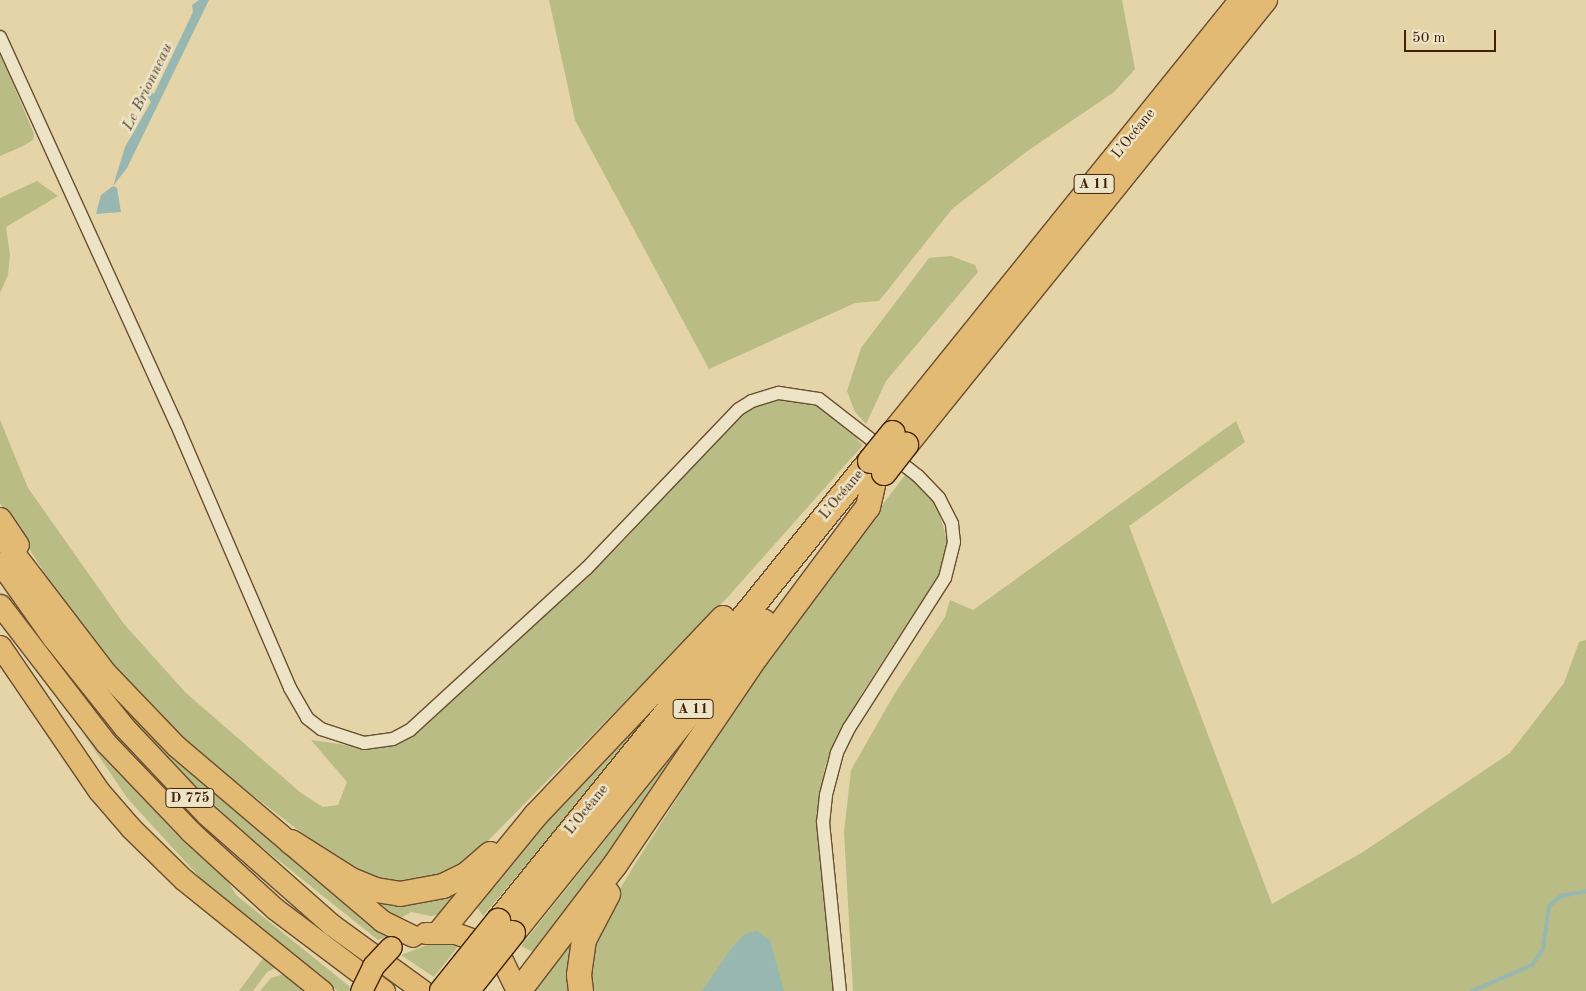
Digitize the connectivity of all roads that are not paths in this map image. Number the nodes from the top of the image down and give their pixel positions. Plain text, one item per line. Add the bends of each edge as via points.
1 (1242, 0) edge
2 (1265, 0) edge
3 (0, 37) edge
4 (900, 439) junction
5 (876, 473) junction
6 (833, 505) junction
7 (0, 518) edge
8 (0, 536) edge
9 (0, 563) edge
10 (35, 578) junction
11 (2, 608) edge
12 (0, 646) edge
13 (535, 816) junction
14 (645, 822) junction
15 (291, 842) junction
16 (210, 899) junction
17 (505, 927) junction
18 (441, 932) junction
19 (413, 936) junction
20 (322, 991) edge
21 (361, 991) edge
22 (384, 991) edge
23 (424, 991) edge
24 (442, 991) edge
25 (467, 991) edge
26 (518, 991) edge
27 (581, 991) edge
28 (840, 991) edge

1 - 4 highway, L’Océane / A 11
2 - 4 highway, L’Océane / A 11
3 - 28 street via 166,400 290,688 307,718 321,729 364,743 393,739 410,730 586,569 739,410 752,401 779,393 819,399 918,476 939,498 952,524 954,542 945,578 850,728 837,753 826,795 823,822
4 - 5 highway, L’Océane / A 11, bridge
5 - 6 highway, L’Océane / A 11
5 - 14 highway via 868,507 756,657
5 - 17 highway, L’Océane / A 11
6 - 13 highway via 812,516 694,649
6 - 17 highway, L’Océane / A 11
7 - 10 highway
8 - 10 highway
9 - 23 highway, D 775 via 53,638 124,726 206,814 318,913
10 - 15 highway via 106,673 150,721
11 - 16 highway via 22,657 108,782
11 - 22 highway, D 775 via 106,743 190,831 274,908
12 - 16 highway via 98,791 183,879
13 - 15 highway via 518,825 466,875 443,886 413,894 388,893 366,887
13 - 18 highway
14 - 26 highway
14 - 27 highway via 640,842 592,920 584,940 579,975
15 - 19 highway via 308,862 382,921
16 - 20 highway
17 - 24 highway, L’Océane / A 11, bridge
17 - 25 highway, L’Océane / A 11, bridge
18 - 19 highway
18 - 26 highway via 462,935 488,947 507,968
19 - 21 highway, bridge via 392,947 373,966

